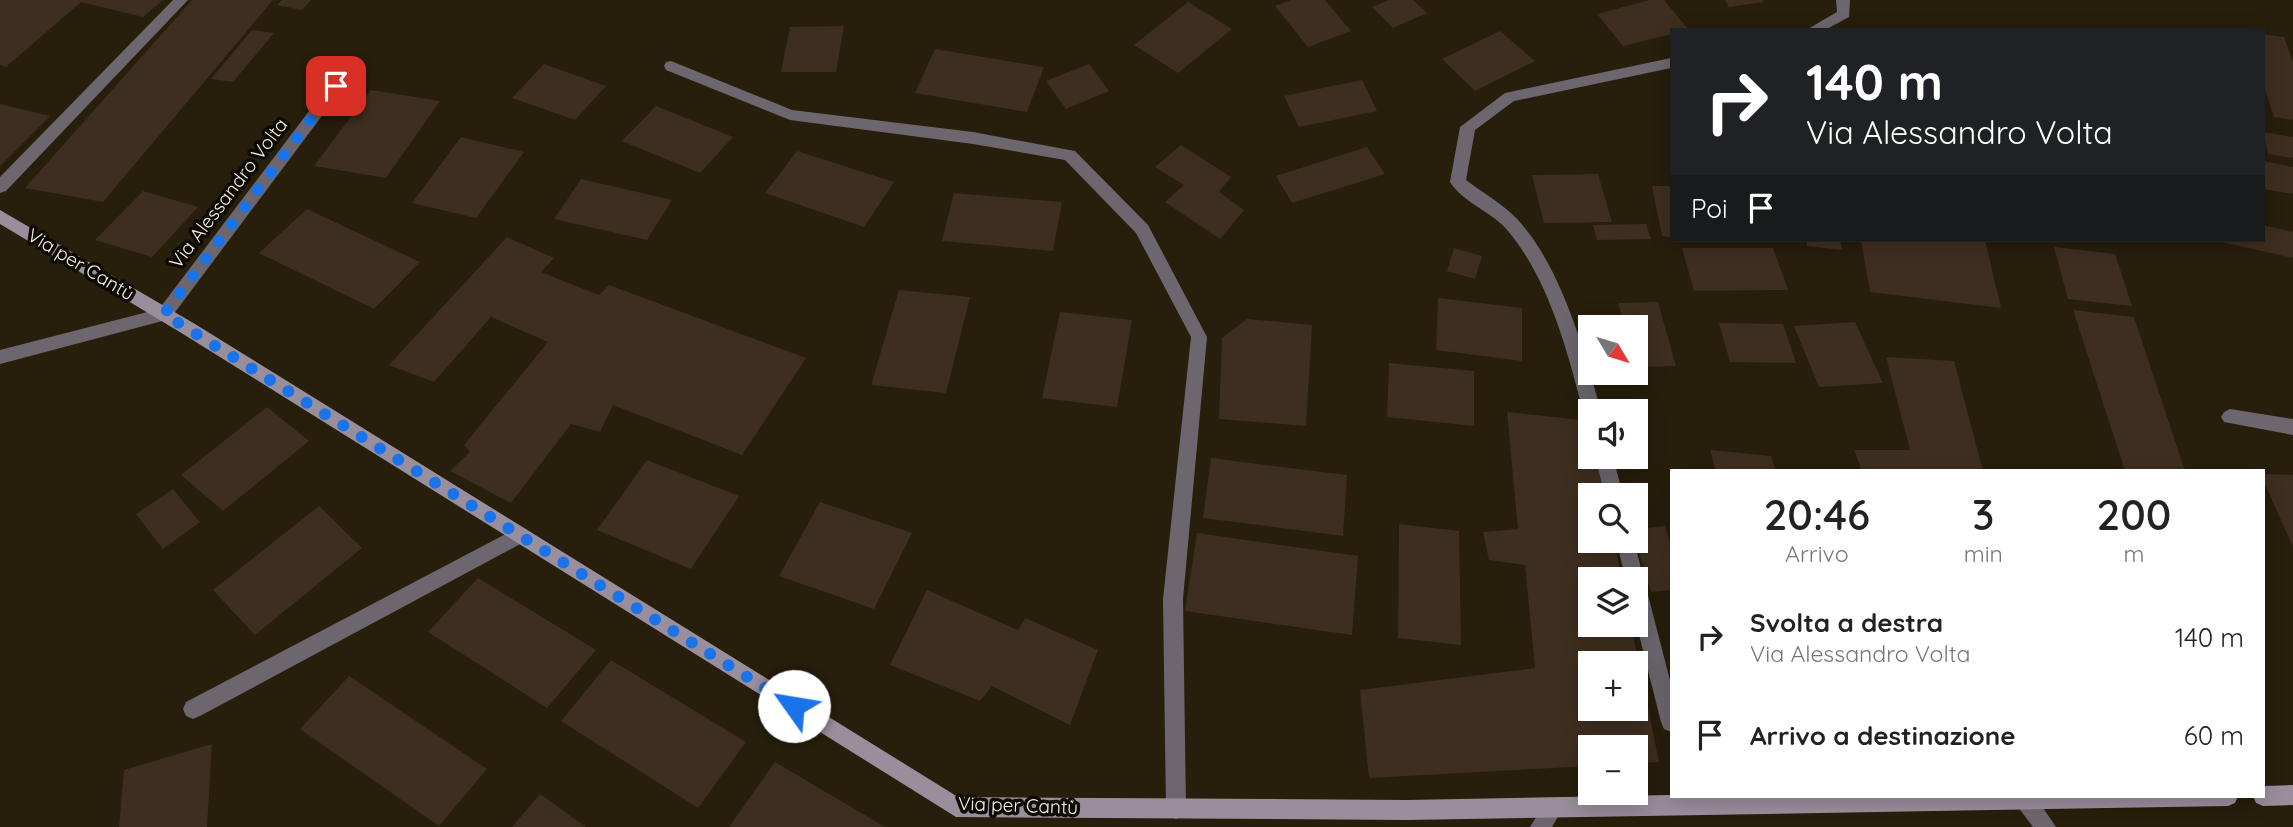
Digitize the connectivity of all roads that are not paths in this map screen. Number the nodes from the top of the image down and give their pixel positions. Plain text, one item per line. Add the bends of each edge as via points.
1 (181, 0) edge
2 (1843, 0) edge
3 (1816, 28) edge
4 (1670, 64) edge
5 (352, 65) dead end
6 (671, 66) dead end
7 (0, 187) edge
8 (0, 216) edge
9 (164, 314) junction
10 (0, 356) edge
11 (1589, 399) edge
12 (2230, 417) dead end
13 (2293, 427) edge
14 (519, 535) junction
15 (1648, 630) edge
16 (193, 709) dead end
17 (1670, 718) edge
18 (2293, 795) edge
19 (2265, 796) edge
20 (2126, 798) edge
21 (2025, 800) junction
22 (1691, 801) edge
23 (1176, 808) junction
24 (1553, 808) junction
25 (1540, 827) edge
26 (2046, 827) edge

1 - 7 street
2 - 3 street via 1844,14
4 - 11 street via 1510,97 1468,127 1458,183 1513,225 1542,269
5 - 9 street, Via Alessandro Volta
6 - 23 street via 790,115 1070,155 1142,229 1199,337 1173,599
8 - 9 street, Via per Cantù
9 - 10 street
9 - 14 street, Via per Cantù
12 - 13 street
14 - 16 street
14 - 23 street, Via per Cantù via 956,807
15 - 17 street
18 - 19 street
20 - 21 street, Via per Cantù
21 - 22 street, Via per Cantù
21 - 26 street
22 - 24 street, Via per Cantù
23 - 24 street, Via per Cantù
24 - 25 street

